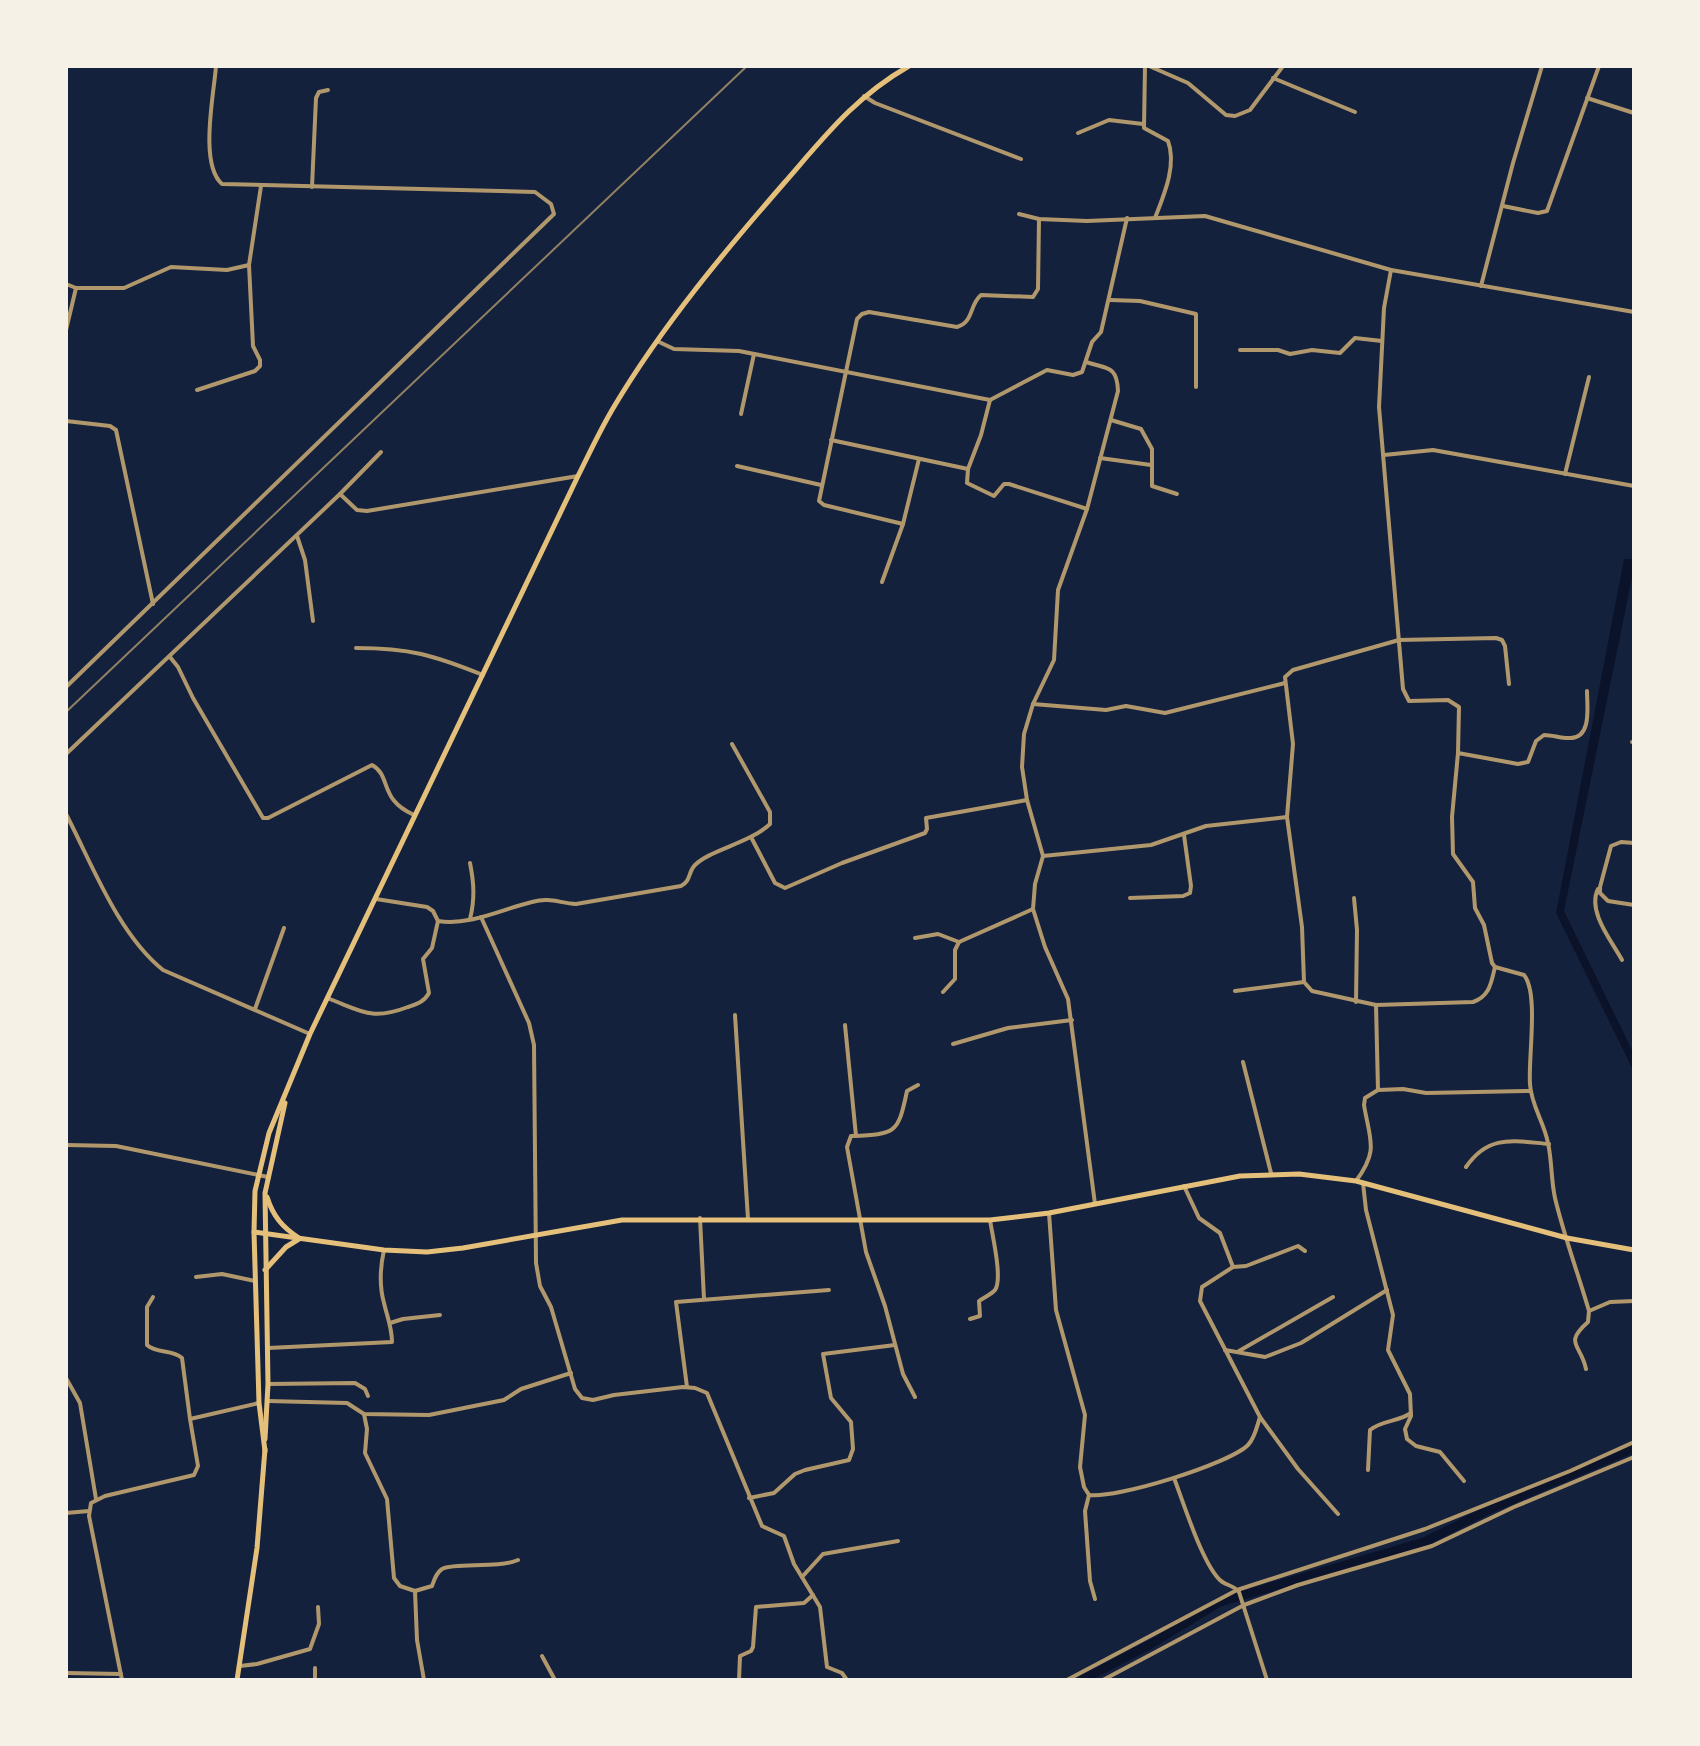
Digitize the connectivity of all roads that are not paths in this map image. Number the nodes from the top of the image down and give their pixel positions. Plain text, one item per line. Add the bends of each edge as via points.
1 (216, 66) edge
2 (909, 66) edge
3 (1147, 66) edge
4 (1283, 66) edge
5 (1542, 66) edge
6 (1599, 66) edge
7 (1273, 78) junction
8 (328, 90) dead end
9 (864, 96) junction
10 (1587, 98) junction
11 (1355, 112) dead end
12 (1634, 113) edge
13 (1143, 124) junction
14 (1078, 133) dead end
15 (1021, 159) dead end
16 (261, 186) junction
17 (312, 187) junction
18 (1503, 206) junction
19 (1019, 214) dead end
20 (1127, 218) junction
21 (1155, 218) junction
22 (1039, 219) junction
23 (249, 265) junction
24 (1391, 270) junction
25 (66, 284) edge
26 (1481, 286) junction
27 (76, 288) junction
28 (1109, 300) junction
29 (1634, 312) edge
30 (66, 330) edge
31 (657, 341) junction
32 (1382, 341) junction
33 (1240, 350) dead end
34 (754, 354) junction
35 (1086, 362) junction
36 (844, 373) junction
37 (1589, 377) dead end
38 (1196, 387) dead end
39 (197, 390) dead end
40 (990, 400) junction
41 (741, 414) dead end
42 (1111, 420) junction
43 (66, 421) edge
44 (831, 440) junction
45 (381, 452) dead end
46 (1383, 455) junction
47 (1100, 458) junction
48 (919, 459) junction
49 (1151, 465) junction
50 (737, 466) dead end
51 (968, 469) junction
52 (1565, 474) junction
53 (578, 476) junction
54 (821, 485) junction
55 (1634, 486) edge
56 (340, 494) junction
57 (1177, 494) dead end
58 (1087, 509) junction
59 (903, 524) junction
60 (297, 536) junction
61 (882, 582) dead end
62 (153, 604) junction
63 (313, 621) dead end
64 (1399, 640) junction
65 (356, 648) dead end
66 (170, 657) junction
67 (483, 675) junction
68 (1285, 683) junction
69 (1509, 684) dead end
70 (66, 687) edge
71 (1587, 691) dead end
72 (1033, 704) junction
73 (732, 744) dead end
74 (1458, 753) junction
75 (66, 754) edge
76 (1027, 800) junction
77 (66, 814) edge
78 (414, 815) junction
79 (1287, 817) junction
80 (1184, 835) junction
81 (751, 837) junction
82 (1634, 843) edge
83 (1043, 856) junction
84 (470, 863) dead end
85 (1600, 887) junction
86 (374, 898) junction
87 (1130, 898) dead end
88 (1354, 898) dead end
89 (1634, 905) edge
90 (1033, 909) junction
91 (481, 917) junction
92 (470, 919) junction
93 (438, 921) junction
94 (284, 928) dead end
95 (915, 938) dead end
96 (959, 942) junction
97 (1622, 960) dead end
98 (1495, 967) junction
99 (1304, 982) junction
100 (1235, 991) dead end
101 (943, 992) dead end
102 (327, 998) junction
103 (1356, 1002) junction
104 (1376, 1005) junction
105 (255, 1010) junction
106 (735, 1015) dead end
107 (1072, 1020) junction
108 (845, 1025) dead end
109 (310, 1034) junction
110 (953, 1044) dead end
111 (1243, 1062) dead end
112 (918, 1085) dead end
113 (289, 1087) junction
114 (1378, 1090) junction
115 (1530, 1091) junction
116 (856, 1136) junction
117 (1549, 1144) junction
118 (66, 1145) edge
119 (1466, 1167) dead end
120 (1271, 1173) junction
121 (258, 1175) junction
122 (268, 1177) junction
123 (1359, 1182) junction
124 (1184, 1186) junction
125 (265, 1193) junction
126 (1095, 1204) junction
127 (1049, 1213) junction
128 (700, 1218) junction
129 (748, 1219) junction
130 (860, 1220) junction
131 (990, 1220) junction
132 (254, 1232) junction
133 (264, 1234) junction
134 (536, 1234) junction
135 (1567, 1238) junction
136 (299, 1239) junction
137 (384, 1250) junction
138 (1634, 1250) edge
139 (1305, 1251) dead end
140 (1233, 1267) junction
141 (265, 1271) junction
142 (196, 1277) dead end
143 (255, 1281) junction
144 (829, 1290) dead end
145 (1387, 1290) junction
146 (153, 1297) dead end
147 (1333, 1297) dead end
148 (704, 1299) junction
149 (1634, 1301) edge
150 (1589, 1311) junction
151 (440, 1315) dead end
152 (970, 1319) dead end
153 (390, 1323) junction
154 (895, 1345) junction
155 (267, 1348) junction
156 (1225, 1350) junction
157 (1236, 1352) junction
158 (1586, 1369) dead end
159 (571, 1373) junction
160 (66, 1378) edge
161 (268, 1384) junction
162 (687, 1387) junction
163 (368, 1396) dead end
164 (915, 1397) dead end
165 (268, 1401) junction
166 (259, 1403) junction
167 (1411, 1413) junction
168 (364, 1414) junction
169 (1260, 1417) junction
170 (190, 1419) junction
171 (1634, 1442) edge
172 (265, 1451) junction
173 (1634, 1457) edge
174 (1580, 1468) junction
175 (1368, 1470) dead end
176 (1584, 1477) junction
177 (1174, 1478) junction
178 (1464, 1481) dead end
179 (1089, 1495) junction
180 (749, 1498) junction
181 (96, 1499) junction
182 (89, 1511) junction
183 (66, 1513) edge
184 (1338, 1514) dead end
185 (898, 1541) dead end
186 (518, 1560) dead end
187 (802, 1577) junction
188 (415, 1591) junction
189 (1238, 1591) junction
190 (813, 1595) junction
191 (1095, 1599) dead end
192 (1244, 1603) junction
193 (318, 1607) dead end
194 (542, 1656) dead end
195 (240, 1666) junction
196 (315, 1668) dead end
197 (66, 1673) edge
198 (121, 1677) edge
199 (237, 1680) edge
200 (315, 1680) edge
201 (424, 1680) edge
202 (555, 1680) edge
203 (739, 1680) edge
204 (847, 1680) edge
205 (1067, 1680) edge
206 (1103, 1680) edge
207 (1267, 1680) edge

1 - 16 street via 209,145 214,174 224,184
2 - 9 main road
3 - 7 street via 1188,83 1226,115 1235,116 1250,110
3 - 13 street
4 - 7 street
5 - 18 street
6 - 10 street
7 - 11 street
8 - 17 street via 316,98
9 - 15 street
9 - 31 main road via 765,203
10 - 12 street
10 - 18 street via 1547,211
13 - 14 street via 1109,120
13 - 21 street via 1170,148 1170,173
16 - 17 street
16 - 23 street
17 - 62 street via 533,192 555,211
18 - 26 street
19 - 22 street
20 - 21 street
20 - 22 street
20 - 28 street
21 - 24 street via 1205,216
22 - 36 street via 1036,295 981,295 969,320 957,327 862,314
23 - 27 street via 227,270 173,266 124,288
23 - 39 street via 253,346 260,366
24 - 26 street
24 - 32 street
25 - 27 street
26 - 29 street
27 - 30 street
28 - 35 street via 1101,334 1092,342
28 - 38 street via 1196,314
31 - 34 street via 674,349
31 - 53 main road via 614,406
32 - 33 street via 1355,338 1340,353
32 - 46 street
34 - 36 street
34 - 41 street
35 - 40 street via 1077,376 1047,370
35 - 42 street via 1117,375
36 - 40 street
36 - 44 street
37 - 52 street
40 - 51 street
42 - 47 street
42 - 49 street via 1141,429 1152,449
43 - 62 street via 116,430
44 - 48 street
44 - 54 street
45 - 56 street
46 - 52 street via 1433,450
46 - 64 street
47 - 49 street
47 - 58 street
48 - 51 street
48 - 59 street
49 - 57 street via 1152,486
50 - 54 street
51 - 58 street via 967,483 991,495 1009,484
52 - 55 street
53 - 56 street via 367,511 357,510
53 - 67 main road
54 - 59 street via 821,504
56 - 60 street
58 - 72 street via 1058,590 1054,660
59 - 61 street
60 - 63 street
60 - 66 street
62 - 70 street
64 - 68 street via 1293,670
64 - 69 street via 1500,639
64 - 74 street via 1404,696 1415,702 1448,700 1459,707
65 - 67 street via 433,655
66 - 75 street
66 - 78 street via 263,818 372,765 382,775 389,798
67 - 78 main road
68 - 72 street via 1165,713 1126,706 1106,710
68 - 79 street via 1293,744
71 - 74 street via 1582,734 1544,735 1528,762
72 - 76 street via 1024,734
73 - 81 street via 771,818
74 - 98 street via 1454,855 1473,882 1475,908
76 - 81 street via 926,818 925,833 785,888 775,883
76 - 83 street
77 - 105 street via 144,955 163,970
78 - 86 main road
79 - 80 street via 1206,826
79 - 99 street
80 - 83 street via 1151,845
80 - 87 street via 1190,893
81 - 91 street via 696,864 687,883 674,889 576,904 534,901
82 - 85 street via 1611,846
83 - 90 street
84 - 92 street
85 - 89 street via 1608,901
85 - 97 street via 1595,908
86 - 93 street via 427,907
86 - 102 main road
88 - 103 street
90 - 96 street
90 - 107 street
91 - 92 street
91 - 134 street via 534,1045
92 - 93 street
93 - 102 street via 432,948 423,959 429,993 420,1003 377,1016
94 - 105 street
95 - 96 street via 938,934
96 - 101 street via 956,976
98 - 104 street via 1489,991 1473,1002
98 - 115 street via 1524,975 1529,983
99 - 100 street
99 - 103 street via 1312,991
102 - 109 main road
103 - 104 street
104 - 114 street
105 - 109 street
106 - 129 street
107 - 110 street via 1008,1028
107 - 126 street
108 - 116 street
109 - 113 main road
111 - 120 street
112 - 116 street via 907,1091 902,1117 889,1132
113 - 121 main road
113 - 122 main road
114 - 115 street
114 - 123 street via 1364,1101 1371,1155
115 - 117 street
116 - 130 street via 847,1147
117 - 119 street via 1498,1142 1476,1153
117 - 135 street via 1554,1195
118 - 121 street via 116,1146
120 - 123 main road
120 - 124 main road
121 - 122 street
121 - 132 main road
122 - 125 main road
123 - 135 main road
123 - 145 street
124 - 126 main road
124 - 140 street via 1199,1218 1220,1233
125 - 133 main road
125 - 136 main road via 277,1220
126 - 127 main road
127 - 131 main road
127 - 179 street via 1056,1310 1085,1415 1080,1467
128 - 129 main road
128 - 134 main road via 622,1220
128 - 148 street
129 - 130 main road
130 - 131 main road
130 - 154 street
131 - 152 street via 996,1287 979,1301 980,1316
132 - 133 main road
132 - 143 main road
133 - 136 main road
133 - 141 main road
134 - 137 main road via 444,1251
134 - 159 street via 540,1286
135 - 138 main road
135 - 150 street
136 - 137 main road
136 - 141 main road
137 - 153 street via 381,1290
139 - 140 street via 1298,1246
140 - 156 street via 1202,1287 1199,1296
141 - 155 main road
142 - 143 street via 222,1274
143 - 166 main road
144 - 148 street
145 - 157 street via 1298,1344 1263,1357
145 - 167 street via 1393,1315 1387,1347 1409,1390
146 - 170 street via 147,1309 147,1345 182,1358
147 - 157 street
148 - 162 street via 675,1303
149 - 150 street via 1610,1302
150 - 158 street via 1574,1342
151 - 153 street
153 - 155 street via 392,1342
154 - 164 street
154 - 180 street via 823,1354 831,1398 851,1422 849,1460 795,1474 774,1493
155 - 161 main road
156 - 157 street
156 - 169 street
159 - 162 street via 578,1395 587,1400
159 - 168 street via 504,1400 429,1415
160 - 181 street via 80,1403
161 - 163 street via 355,1383
161 - 165 main road
162 - 180 street via 710,1398
165 - 168 street via 347,1403
165 - 172 main road
166 - 170 street
166 - 172 main road
167 - 175 street via 1370,1430
167 - 178 street via 1407,1439 1440,1452
168 - 188 street via 365,1453 387,1499 394,1578
169 - 177 street via 1250,1444 1242,1450
169 - 184 street
170 - 181 street via 198,1466 194,1475
171 - 174 street
172 - 195 main road
173 - 176 street
174 - 176 street
174 - 189 street via 1425,1529
176 - 192 street via 1432,1546
177 - 179 street
177 - 189 street via 1216,1577
179 - 191 street via 1085,1511
180 - 187 street via 763,1527 784,1536
181 - 182 street
182 - 183 street
182 - 198 street
185 - 187 street via 823,1554
186 - 188 street via 443,1569 432,1586
187 - 190 street
188 - 201 street
189 - 192 street
189 - 205 street
190 - 203 street via 804,1603 756,1607 752,1649 740,1656
190 - 204 street via 820,1607 827,1667
192 - 206 street
192 - 207 street
193 - 195 street via 319,1624 310,1649
194 - 202 street
195 - 199 main road
196 - 200 street
197 - 198 street

